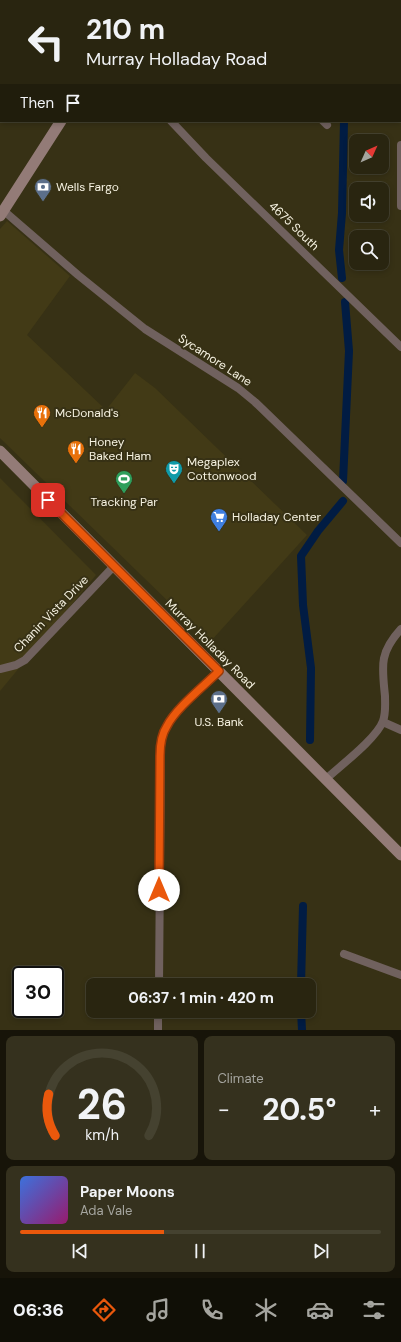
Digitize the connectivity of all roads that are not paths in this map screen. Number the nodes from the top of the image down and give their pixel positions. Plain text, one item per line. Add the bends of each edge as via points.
1 (60, 122) edge
2 (172, 122) edge
3 (401, 145) edge
4 (401, 206) edge
5 (2, 213) edge
6 (401, 347) edge
7 (0, 451) edge
8 (401, 543) edge
9 (114, 566) junction
10 (401, 629) edge
11 (0, 669) edge
12 (219, 671) junction
13 (383, 722) junction
14 (401, 730) edge
15 (326, 779) junction
16 (401, 855) edge
17 (344, 954) dead end
18 (401, 976) edge
19 (159, 978) edge
20 (158, 1018) edge
21 (158, 1030) edge

1 - 5 main road
2 - 6 street, 4675 South
3 - 4 street
5 - 8 street, Sycamore Lane via 140,325 238,388 255,402
7 - 9 main road, Murray Holladay Road
9 - 11 street, Chanin Vista Drive via 25,660
9 - 12 main road, Murray Holladay Road
10 - 13 street via 389,642 384,654 386,710
12 - 15 main road, Murray Holladay Road
12 - 19 street via 170,721 161,743
13 - 14 street
13 - 15 street via 361,747
15 - 16 main road, Murray Holladay Road
17 - 18 street
20 - 21 street

